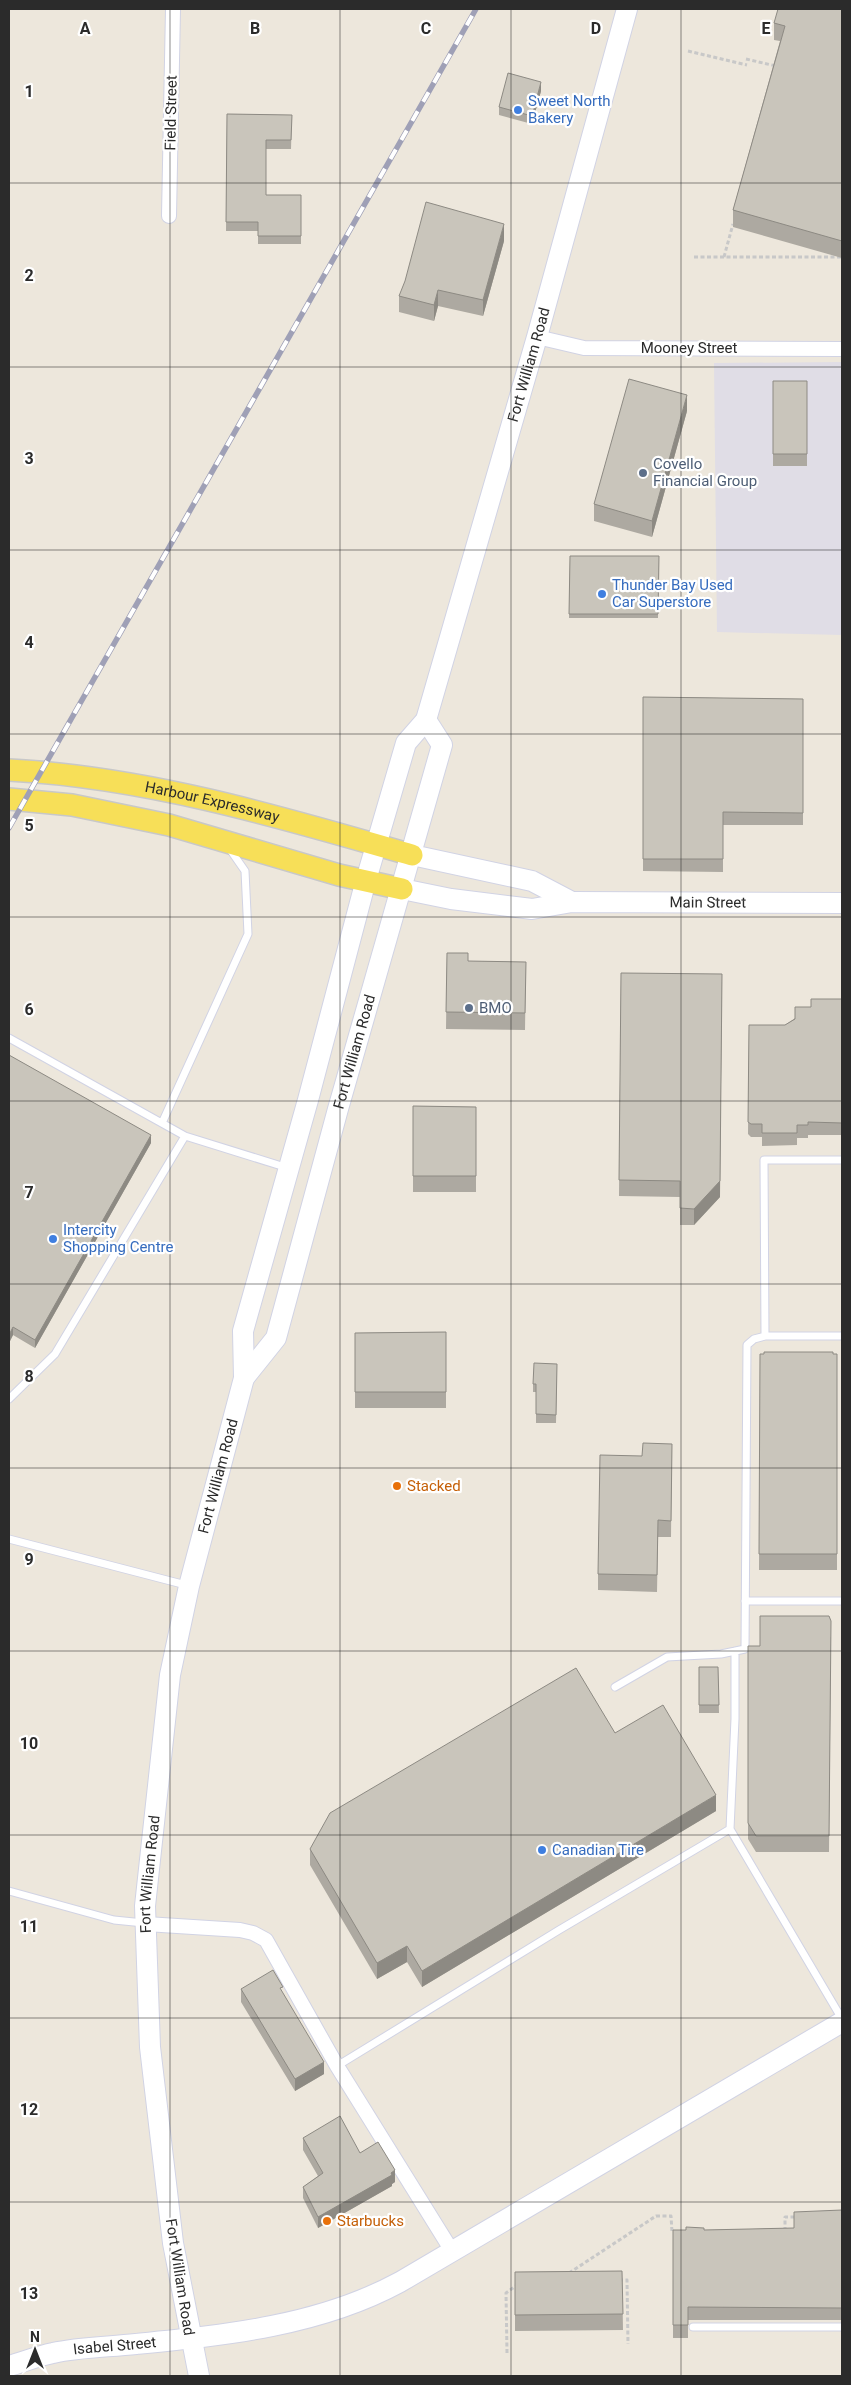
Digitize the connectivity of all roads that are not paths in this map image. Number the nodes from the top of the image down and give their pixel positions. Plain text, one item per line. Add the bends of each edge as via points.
1 (173, 9) edge
2 (627, 9) edge
3 (169, 216) dead end
4 (536, 337) junction
5 (842, 349) edge
6 (426, 720) junction
7 (9, 770) edge
8 (9, 799) edge
9 (226, 843) junction
10 (377, 845) junction
11 (412, 855) junction
12 (366, 880) junction
13 (402, 888) junction
14 (572, 902) junction
15 (842, 903) edge
16 (9, 1038) edge
17 (162, 1124) junction
18 (185, 1136) junction
19 (842, 1160) edge
20 (288, 1168) junction
21 (765, 1336) junction
22 (842, 1336) edge
23 (244, 1378) junction
24 (9, 1399) edge
25 (9, 1539) edge
26 (189, 1586) junction
27 (745, 1601) junction
28 (842, 1601) edge
29 (735, 1651) junction
30 (615, 1687) dead end
31 (730, 1829) junction
32 (9, 1891) edge
33 (146, 1924) junction
34 (842, 2021) edge
35 (337, 2066) junction
36 (452, 2251) junction
37 (693, 2327) dead end
38 (842, 2327) edge
39 (190, 2338) junction
40 (9, 2366) edge
41 (199, 2376) edge

1 - 3 street, Field Street
2 - 4 main road, Fort William Road
4 - 5 street, Mooney Street via 584,348
4 - 6 main road, Fort William Road
6 - 10 main road, Fort William Road via 406,744
6 - 11 main road, Fort William Road via 442,745
7 - 10 main road, Harbour Expressway via 165,790
8 - 9 main road, Harbour Expressway via 72,805 169,825
9 - 12 main road, Harbour Expressway
9 - 17 lane via 245,871 248,934
10 - 11 main road, Harbour Expressway
10 - 12 main road, Fort William Road
11 - 13 main road, Fort William Road
11 - 14 main road, Main Street via 532,881
12 - 13 main road, Harbour Expressway
12 - 20 main road, Fort William Road
13 - 14 main road, Main Street via 451,899 532,910
13 - 23 main road, Fort William Road via 276,1338
14 - 15 main road, Main Street
16 - 17 lane
17 - 18 lane
18 - 20 lane
18 - 24 lane via 55,1354
19 - 21 lane via 764,1160
20 - 23 main road, Fort William Road via 243,1331
21 - 22 lane
21 - 27 lane via 747,1345 746,1354
23 - 26 main road, Fort William Road
25 - 26 lane
26 - 33 main road, Fort William Road via 170,1675 145,1906
27 - 28 lane
27 - 29 lane via 745,1649
29 - 30 lane via 667,1657
29 - 31 lane
31 - 34 lane
31 - 35 lane
32 - 33 lane via 114,1920
33 - 35 street via 240,1930 266,1940
33 - 39 main road, Fort William Road via 150,2047 173,2243
34 - 36 main road, Isabel Street
35 - 36 street
36 - 39 main road, Isabel Street via 379,2294 325,2314
37 - 38 lane
39 - 40 main road, Isabel Street via 54,2353
39 - 41 main road, Fort William Road

